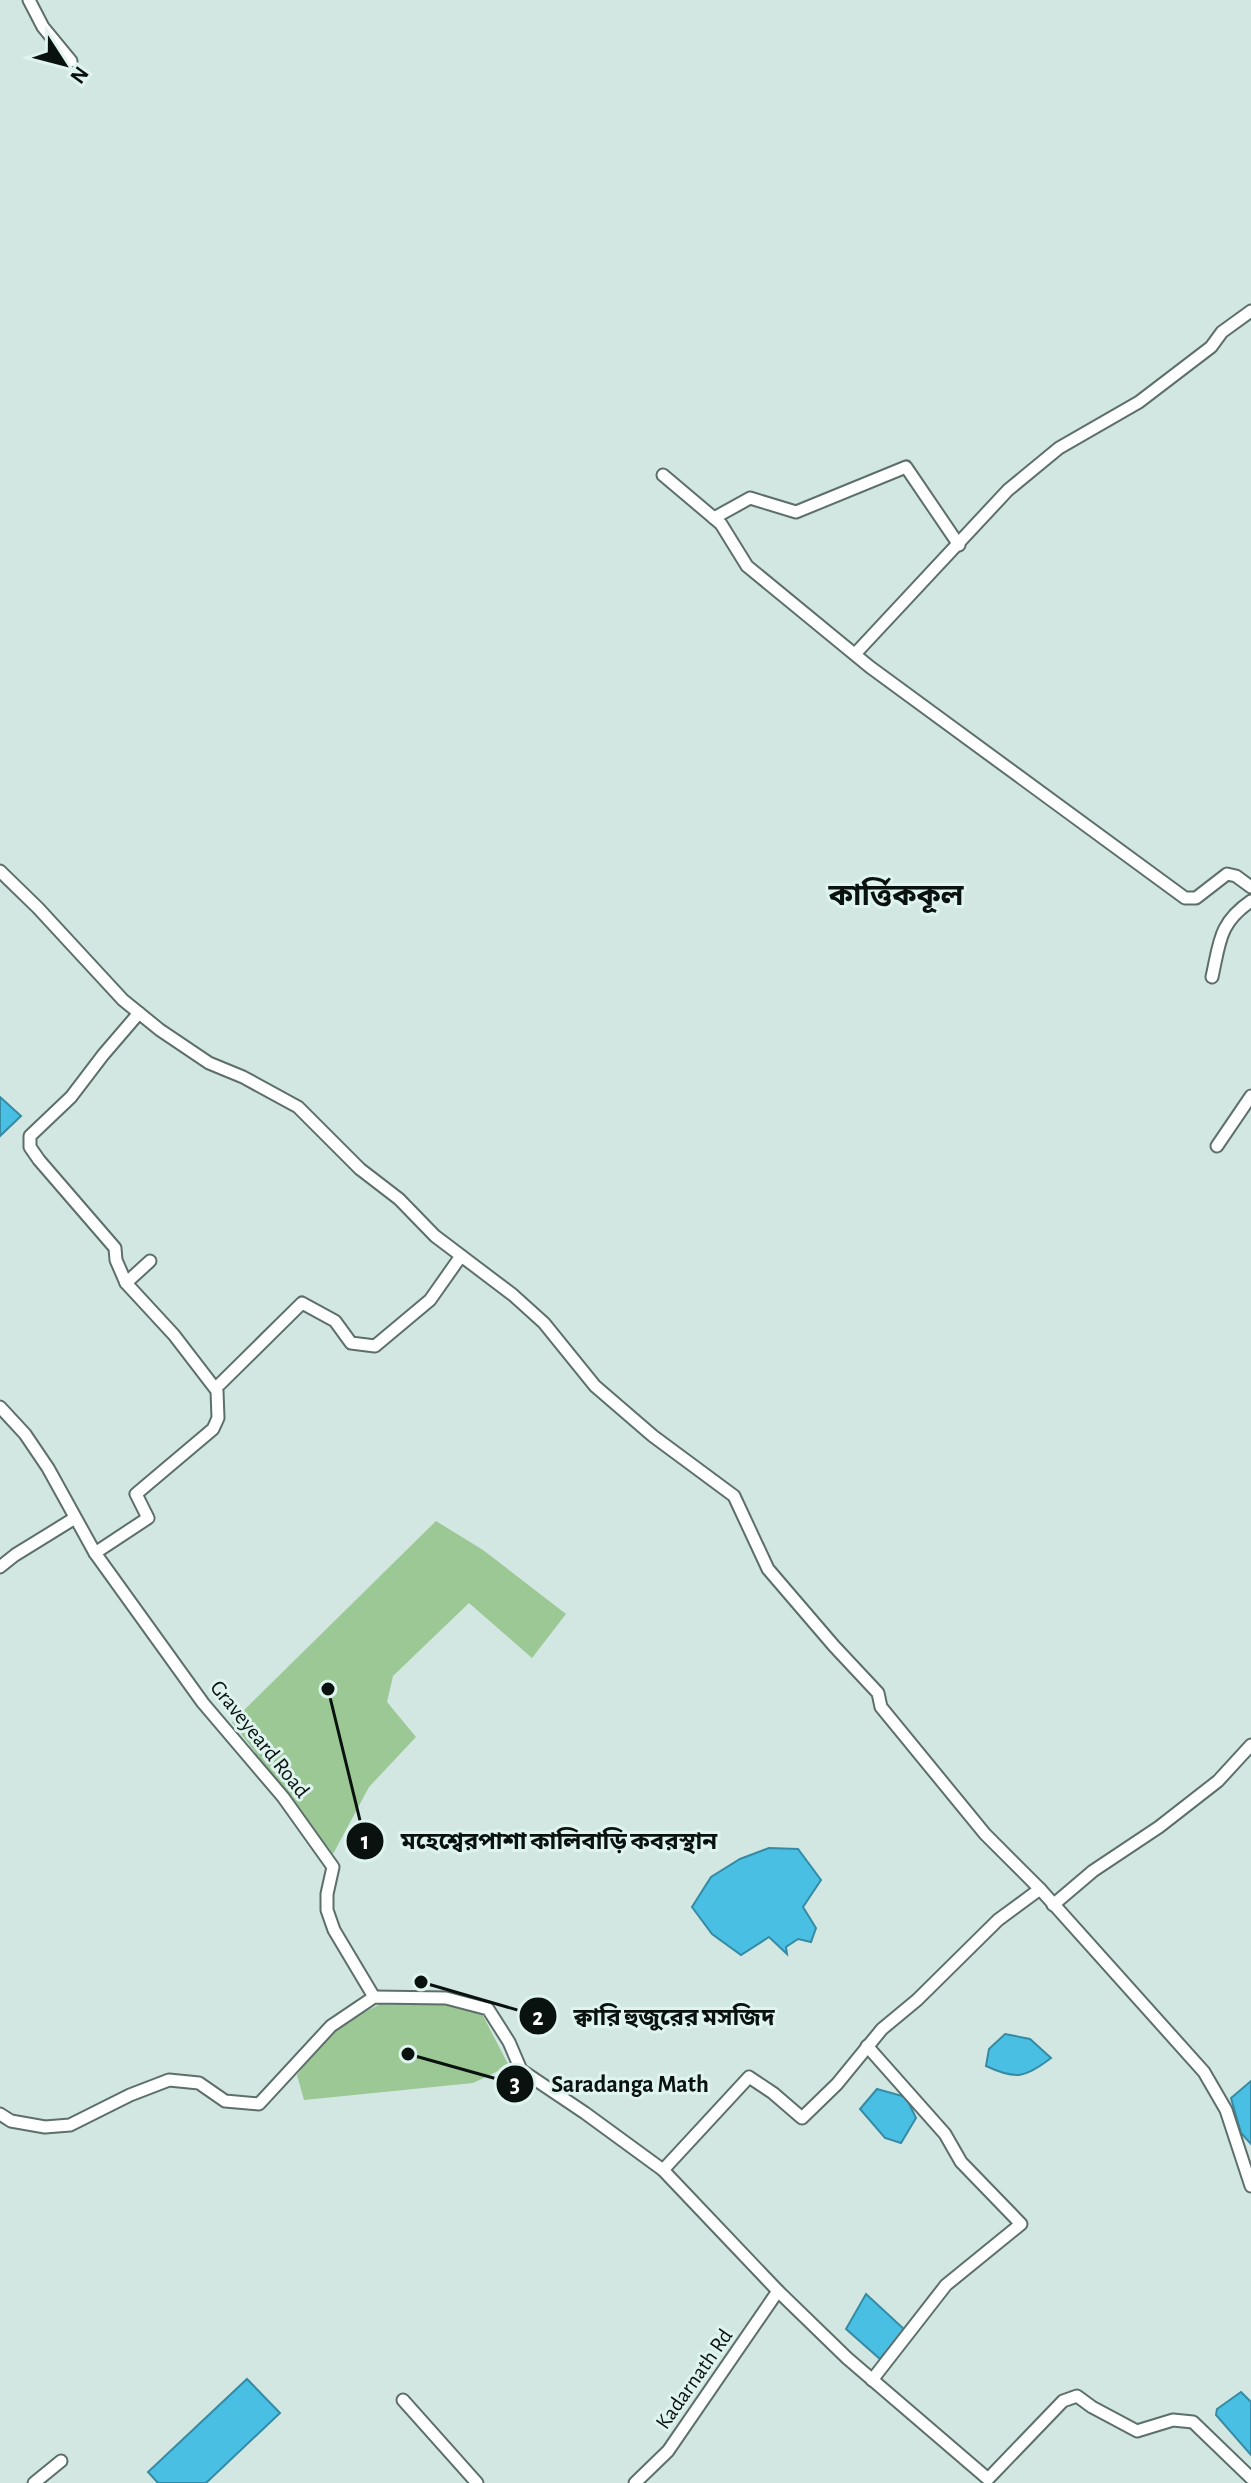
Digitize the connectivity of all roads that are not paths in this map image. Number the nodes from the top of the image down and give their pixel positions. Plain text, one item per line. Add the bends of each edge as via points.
1 (29, 0) edge
2 (71, 61) dead end
3 (1251, 311) edge
4 (663, 475) dead end
5 (714, 518) junction
6 (959, 545) junction
7 (855, 654) junction
8 (0, 871) edge
9 (1251, 887) edge
10 (1251, 901) edge
11 (1212, 977) dead end
12 (139, 1013) junction
13 (1251, 1096) edge
14 (1217, 1146) dead end
15 (461, 1256) junction
16 (150, 1261) dead end
17 (126, 1283) junction
18 (220, 1384) dead end
19 (0, 1407) edge
20 (75, 1518) junction
21 (95, 1553) junction
22 (0, 1567) edge
23 (1251, 1745) edge
24 (1040, 1889) junction
25 (1053, 1905) junction
26 (374, 1997) junction
27 (867, 2046) junction
28 (0, 2114) edge
29 (663, 2170) junction
30 (1251, 2186) edge
31 (778, 2291) junction
32 (872, 2380) junction
33 (403, 2400) dead end
34 (61, 2461) dead end
35 (1251, 2478) edge
36 (986, 2481) edge
37 (34, 2483) edge
38 (477, 2483) edge
39 (635, 2483) edge

1 - 2 street
3 - 6 street via 1139,402 1059,448 1008,490
4 - 5 street
5 - 6 street via 750,498 796,512 906,467
5 - 7 street via 747,566
6 - 7 street
7 - 9 street via 1185,898 1196,898 1227,874
8 - 12 street
10 - 11 street via 1223,927
12 - 15 street via 209,1063 298,1107
12 - 17 street via 71,1097 30,1136 39,1160 115,1248
13 - 14 street
15 - 18 street via 430,1300 375,1346 351,1343 335,1321 302,1303
15 - 24 street via 544,1323 595,1386 734,1496 768,1569 878,1693 881,1707 985,1834
16 - 17 street
17 - 21 street via 217,1391 218,1418 213,1429 136,1494 148,1518
19 - 20 street, Graveyeard Road via 48,1468
20 - 21 street, Graveyeard Road
20 - 22 street
21 - 26 street, Graveyeard Road via 203,1703 283,1797 333,1867 327,1910
23 - 25 street via 1218,1781
24 - 25 street
24 - 27 street via 990,1928
25 - 30 street via 1204,2072 1226,2110
26 - 28 street via 331,2026 259,2104 225,2101 199,2083 169,2080 70,2125 45,2127
26 - 29 street via 446,1998 488,2009 521,2070
27 - 29 street via 802,2118 749,2077
27 - 32 street via 945,2134 961,2162 1021,2224 946,2285
29 - 31 street
31 - 32 street
31 - 39 street, Kadarnath Rd via 668,2451
32 - 36 street
33 - 38 street
34 - 37 street
35 - 36 street via 1193,2422 1173,2420 1137,2431 1077,2396 1063,2401

